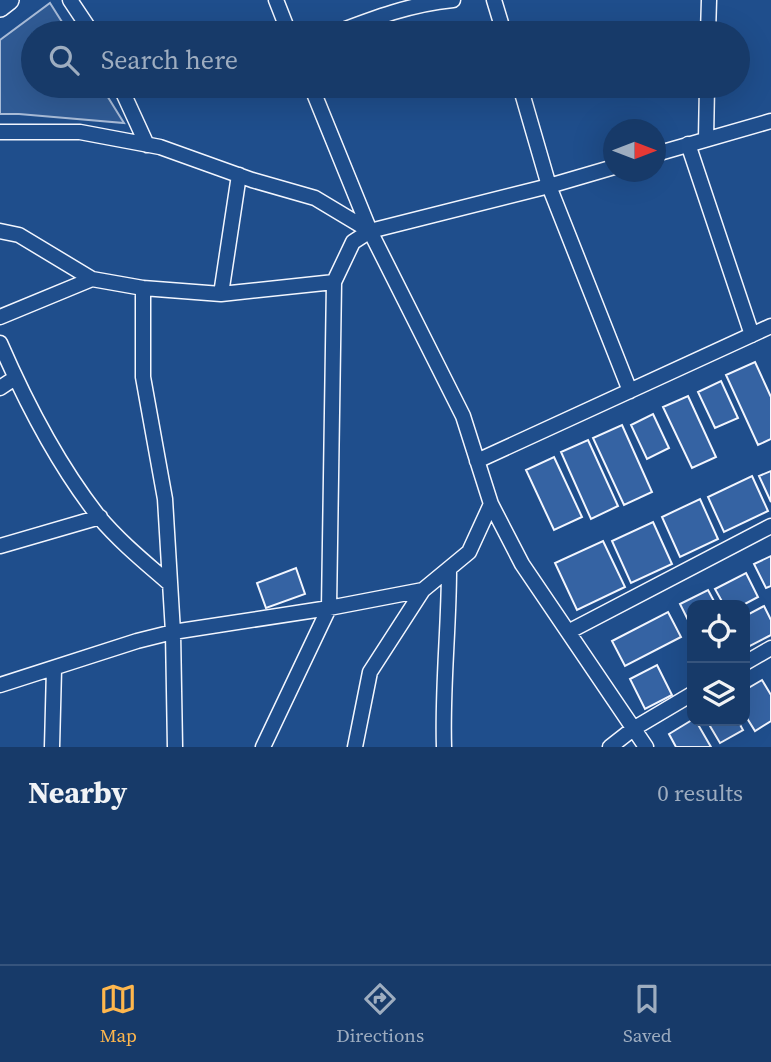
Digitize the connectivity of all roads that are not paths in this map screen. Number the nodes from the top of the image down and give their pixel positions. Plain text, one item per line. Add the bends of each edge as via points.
1 (9, 0) edge
2 (70, 0) edge
3 (276, 0) edge
4 (453, 0) edge
5 (494, 0) edge
6 (709, 0) edge
7 (0, 7) edge
8 (84, 21) edge
9 (284, 21) edge
10 (370, 21) edge
11 (500, 21) edge
12 (708, 21) edge
13 (125, 98) edge
14 (316, 98) edge
15 (523, 98) edge
16 (707, 98) edge
17 (771, 121) edge
18 (0, 132) edge
19 (706, 139) junction
20 (688, 144) junction
21 (147, 145) junction
22 (666, 151) edge
23 (603, 170) edge
24 (239, 175) junction
25 (549, 186) junction
26 (370, 231) junction
27 (0, 232) edge
28 (92, 279) junction
29 (334, 282) junction
30 (143, 288) junction
31 (221, 294) junction
32 (0, 317) edge
33 (771, 327) edge
34 (752, 335) junction
35 (0, 343) edge
36 (15, 378) junction
37 (0, 388) edge
38 (629, 391) junction
39 (477, 461) junction
40 (491, 504) junction
41 (100, 517) junction
42 (771, 526) edge
43 (0, 546) edge
44 (449, 569) junction
45 (170, 584) junction
46 (423, 590) junction
47 (329, 608) junction
48 (173, 632) junction
49 (568, 632) junction
50 (771, 648) edge
51 (750, 660) edge
52 (54, 669) junction
53 (0, 685) edge
54 (687, 697) edge
55 (633, 729) junction
56 (52, 747) edge
57 (175, 747) edge
58 (263, 747) edge
59 (355, 747) edge
60 (444, 747) edge
61 (610, 747) edge
62 (646, 747) edge

1 - 7 street
2 - 8 street
3 - 9 street
4 - 10 street via 427,2
5 - 11 street
6 - 12 street
13 - 21 street
14 - 26 street
15 - 25 street
16 - 19 street
17 - 19 street
18 - 21 street via 80,132
19 - 20 street
20 - 22 street
20 - 34 street
21 - 24 street
23 - 25 street
24 - 26 street via 314,198
24 - 31 street
25 - 26 street
25 - 38 street
26 - 29 street via 353,242
26 - 39 street via 463,416
27 - 28 street via 19,235
28 - 30 street
28 - 32 street
29 - 31 street
29 - 47 street
30 - 31 street
30 - 45 street via 143,377 164,499
33 - 34 street
34 - 38 street
35 - 36 street
36 - 37 street
36 - 41 street via 66,470
38 - 39 street
39 - 40 street
40 - 44 street via 469,552
40 - 49 street via 522,565
41 - 43 street
41 - 45 street
42 - 49 street
44 - 46 street
44 - 60 street
45 - 48 street
46 - 47 street
46 - 59 street via 370,672
47 - 48 street
47 - 58 street
48 - 52 street
48 - 57 street
49 - 55 street
50 - 51 street
52 - 53 street
52 - 56 street
54 - 55 street
55 - 61 street
55 - 62 street

